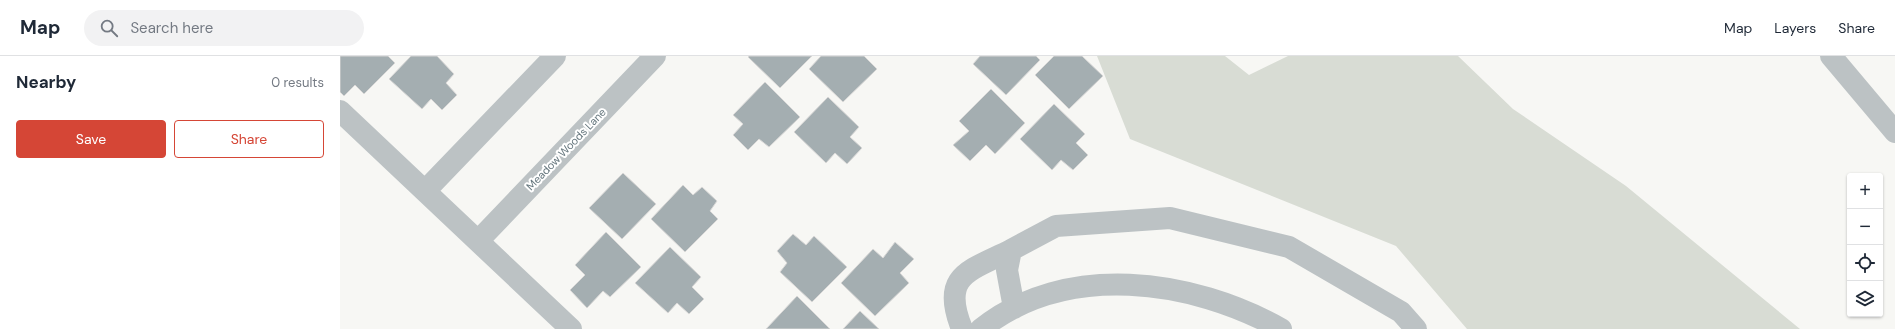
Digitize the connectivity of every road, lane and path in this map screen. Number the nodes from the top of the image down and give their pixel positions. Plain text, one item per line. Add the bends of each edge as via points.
1 (555, 56) edge
2 (655, 56) edge
3 (1831, 56) edge
4 (340, 111) edge
5 (1895, 132) edge
6 (425, 191) junction
7 (478, 241) junction
8 (1011, 250) junction
9 (1014, 308) junction
10 (571, 329) edge
11 (962, 329) edge
12 (981, 329) edge
13 (1281, 329) edge
14 (1416, 329) edge

1 - 6 street
2 - 7 street, Meadow Woods Lane
3 - 5 street
4 - 6 street
6 - 7 street
7 - 10 street
8 - 9 street via 1007,270
8 - 11 street via 966,272 954,291 955,312
8 - 14 street via 1056,226 1170,218 1289,247 1401,312
9 - 12 street
9 - 13 street via 1058,291 1096,285 1130,284 1176,290 1225,303

